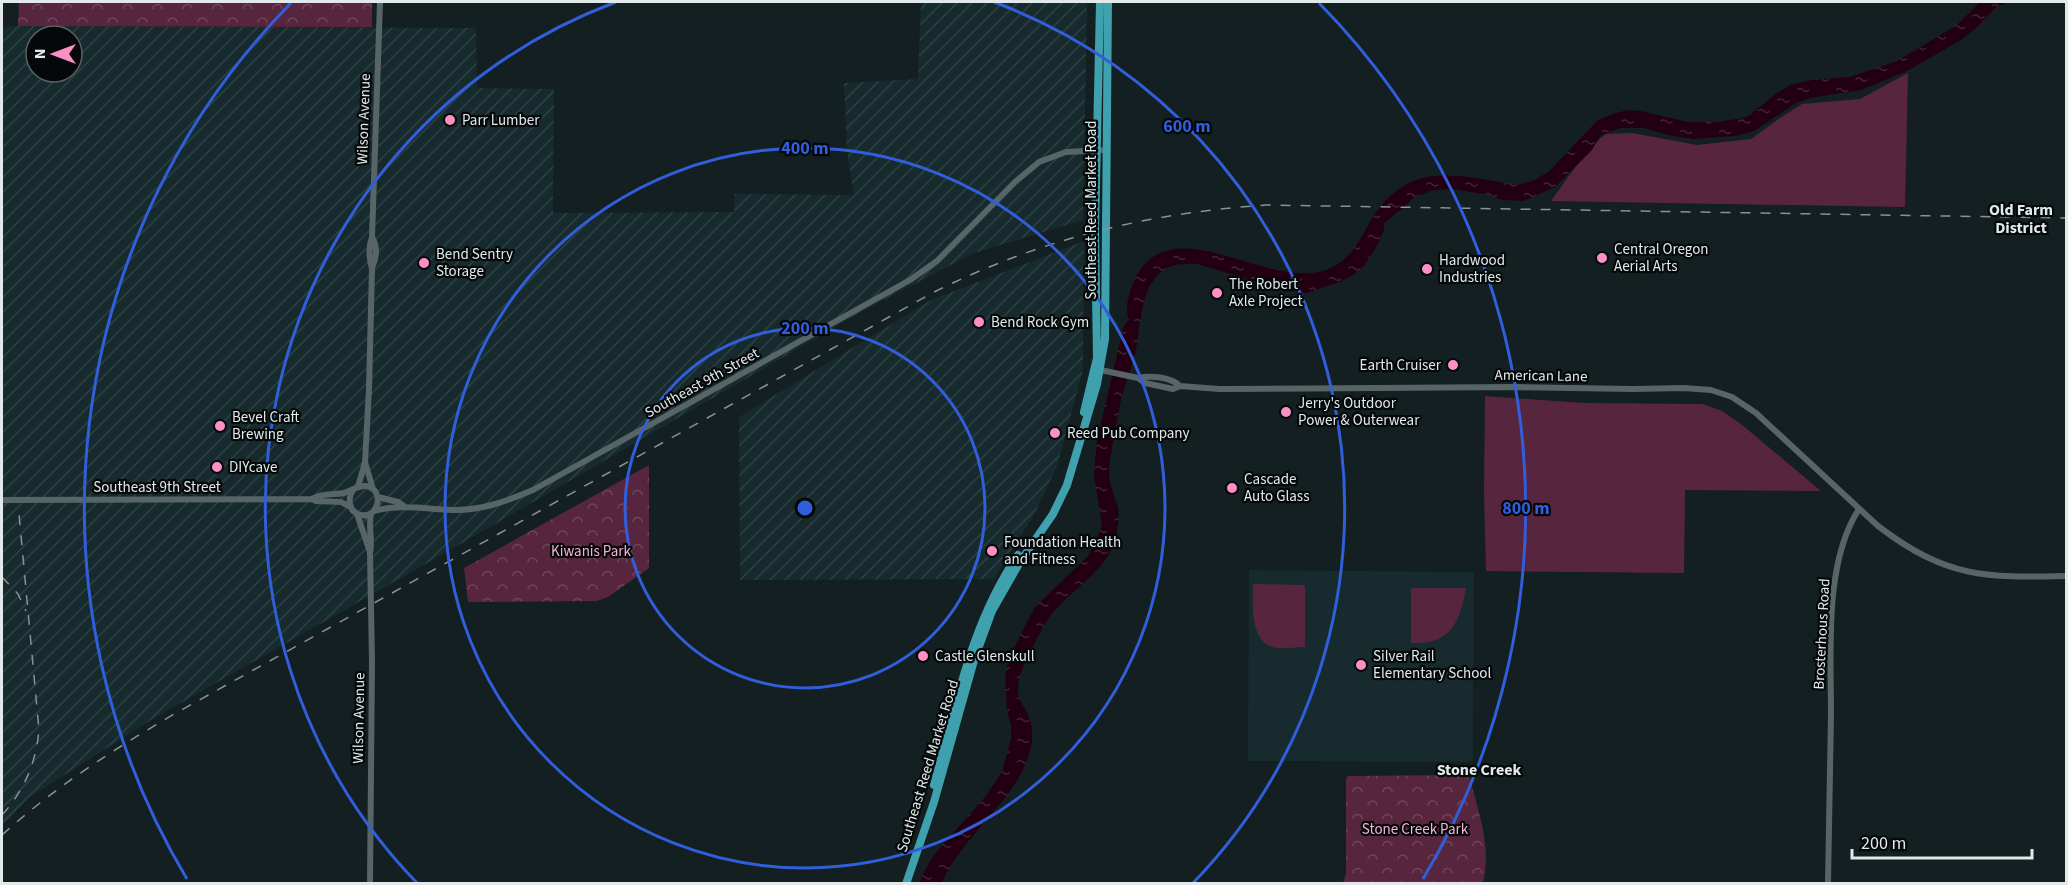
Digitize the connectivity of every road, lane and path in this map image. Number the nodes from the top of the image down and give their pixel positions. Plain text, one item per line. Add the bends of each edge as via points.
1 (380, 2) edge
2 (1100, 2) edge
3 (1108, 2) edge
4 (1101, 150) junction
5 (1101, 371) junction
6 (365, 462) junction
7 (356, 488) junction
8 (372, 489) junction
9 (378, 497) junction
10 (312, 499) junction
11 (2, 500) edge
12 (404, 506) junction
13 (350, 507) junction
14 (1859, 508) junction
15 (372, 512) junction
16 (357, 514) junction
17 (370, 553) junction
18 (2067, 576) edge
19 (370, 884) edge
20 (901, 884) edge
21 (906, 884) edge
22 (1828, 884) edge

1 - 6 street, Wilson Avenue via 369,244 372,269
2 - 4 main road, Southeast Reed Market Road
3 - 4 main road, Southeast Reed Market Road
4 - 5 main road, Southeast Reed Market Road via 1105,339
4 - 12 street, Southeast 9th Street via 1066,152 1039,162 937,261 910,280 532,490 509,501 476,508
5 - 14 street, American Lane via 1219,389 1711,390 1732,397 1756,413
5 - 20 main road, Southeast Reed Market Road via 1063,483 986,610
5 - 21 main road, Southeast Reed Market Road via 1067,485 992,611
6 - 7 street, Wilson Avenue
6 - 8 street, Wilson Avenue
7 - 8 street
7 - 10 street, Southeast 9th Street
7 - 13 street via 349,498
8 - 9 street
9 - 12 street, Southeast 9th Street
9 - 15 street
10 - 11 street, Southeast 9th Street
10 - 13 street, Southeast 9th Street via 341,502
12 - 15 street, Southeast 9th Street
13 - 16 street
14 - 18 street via 1899,542 1952,568 1991,576
14 - 22 street, Brosterhous Road via 1845,539 1833,590
15 - 16 street
15 - 17 street, Wilson Avenue
16 - 17 street, Wilson Avenue
17 - 19 street, Wilson Avenue

